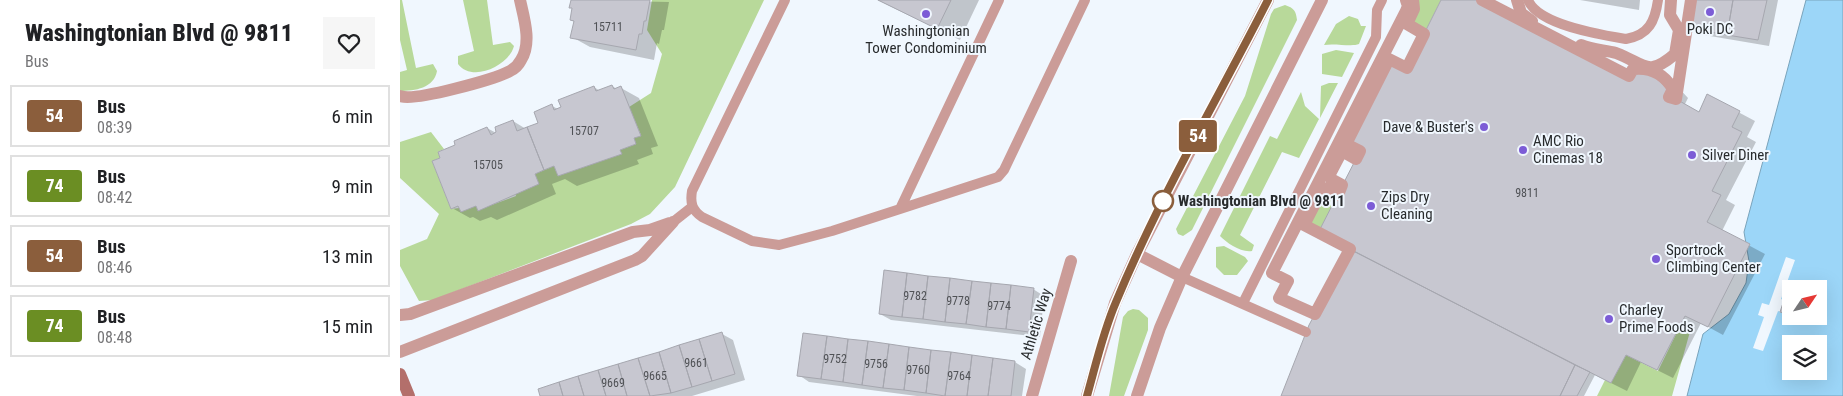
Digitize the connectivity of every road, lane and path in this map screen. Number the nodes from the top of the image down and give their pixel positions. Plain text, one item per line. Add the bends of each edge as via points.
1 (520, 0) edge
2 (786, 0) edge
3 (999, 0) edge
4 (1085, 0) edge
5 (1268, 0) edge
6 (1322, 0) edge
7 (1382, 0) edge
8 (1406, 0) edge
9 (1413, 0) edge
10 (1482, 0) edge
11 (1517, 0) edge
12 (1528, 0) edge
13 (1658, 0) edge
14 (1671, 0) edge
15 (1691, 0) edge
16 (400, 96) edge
17 (692, 207) junction
18 (900, 209) junction
19 (673, 222) junction
20 (1138, 254) junction
21 (1071, 261) dead end
22 (1182, 277) junction
23 (1242, 303) junction
24 (400, 315) edge
25 (1306, 332) dead end
26 (400, 352) edge
27 (400, 374) edge
28 (409, 396) edge
29 (1032, 396) edge
30 (1087, 396) edge
31 (1137, 396) edge

1 - 16 street via 526,42 522,59 512,70 415,98
2 - 17 lane via 692,192
3 - 18 lane
4 - 18 lane via 998,177 991,182
5 - 20 street
6 - 22 street
7 - 23 lane via 1377,10 1376,37
8 - 9 street via 1406,11 1272,273 1288,281 1279,298 1315,314 1350,249 1304,225 1322,190 1327,188 1338,194 1342,185 1331,179 1330,174 1342,151 1356,158 1360,151 1346,144 1389,59 1407,68 1424,34 1407,24
10 - 15 street via 1629,76 1633,69 1656,72 1670,83 1673,89 1669,96 1676,100
11 - 14 street via 1521,13 1530,20 1586,47 1614,53 1637,65 1652,68 1662,65 1675,54 1679,30 1670,15
12 - 13 lane via 1535,12 1555,22 1626,39 1636,37 1649,27 1655,19
17 - 18 lane via 702,217 750,240 779,245
17 - 19 lane
19 - 24 street via 632,232
19 - 26 street via 636,260
20 - 22 street
20 - 30 street via 1115,303
21 - 29 street, Athletic Way
22 - 23 lane
22 - 31 street via 1160,328
23 - 25 lane
27 - 28 main road

